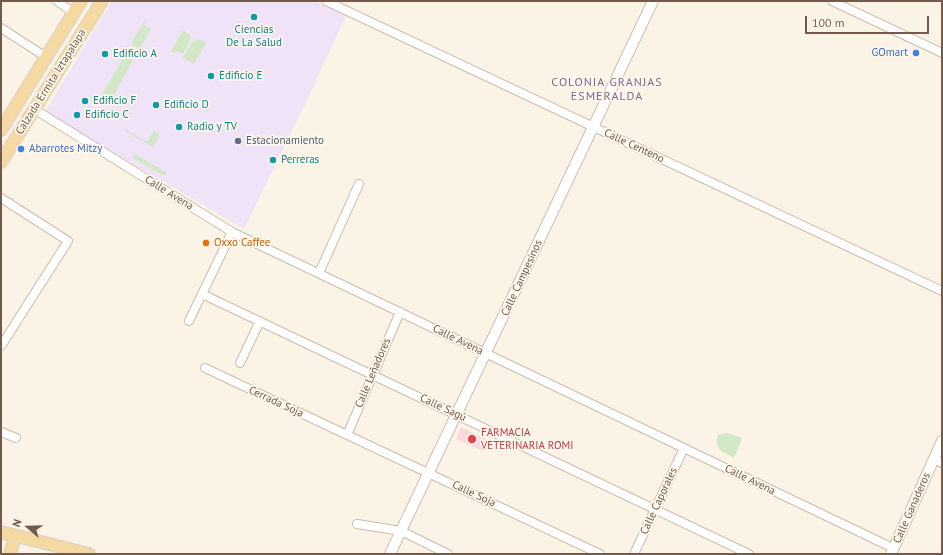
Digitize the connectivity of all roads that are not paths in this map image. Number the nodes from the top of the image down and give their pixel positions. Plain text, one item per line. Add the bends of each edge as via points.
1 (58, 1) edge
2 (82, 1) edge
3 (102, 1) edge
4 (326, 1) edge
5 (653, 1) edge
6 (832, 1) edge
7 (74, 13) junction
8 (1, 28) edge
9 (942, 53) edge
10 (46, 57) junction
11 (34, 110) junction
12 (593, 126) junction
13 (1, 130) edge
14 (1, 162) edge
15 (359, 184) dead end
16 (1, 198) edge
17 (232, 232) junction
18 (319, 273) junction
19 (942, 291) edge
20 (202, 294) junction
21 (400, 312) junction
22 (190, 321) dead end
23 (260, 321) junction
24 (1, 346) edge
25 (486, 353) junction
26 (240, 363) dead end
27 (206, 368) dead end
28 (373, 375) junction
29 (457, 415) junction
30 (1, 432) edge
31 (347, 435) junction
32 (16, 438) dead end
33 (942, 441) edge
34 (684, 448) junction
35 (938, 461) edge
36 (429, 473) junction
37 (655, 509) junction
38 (357, 524) dead end
39 (401, 531) junction
40 (1, 532) edge
41 (15, 536) junction
42 (892, 551) edge
43 (1, 553) edge
44 (6, 554) edge
45 (10, 554) edge
46 (88, 554) edge
47 (390, 554) edge
48 (448, 554) edge
49 (600, 554) edge
50 (634, 554) edge
51 (749, 554) edge

1 - 7 street
2 - 7 main road, Calzada Ermita Iztapalapa
3 - 11 main road, Calzada Ermita Iztapalapa
4 - 12 street, Calle Centeno
5 - 12 street, Calle Campesinos
6 - 9 street
7 - 10 main road, Calzada Ermita Iztapalapa
8 - 10 street
10 - 13 main road, Calzada Ermita Iztapalapa
11 - 14 main road, Calzada Ermita Iztapalapa
11 - 17 street, Calle Avena
12 - 19 street, Calle Centeno
12 - 25 street, Calle Campesinos
15 - 18 street
16 - 24 street via 68,241
17 - 18 street, Calle Avena
17 - 20 street
18 - 21 street, Calle Avena
20 - 22 street
20 - 23 street, Calle Sagú
21 - 25 street, Calle Avena
21 - 28 street, Calle Leñadores
23 - 26 street
23 - 28 street, Calle Sagú
25 - 29 street, Calle Campesinos
25 - 34 street, Calle Avena
27 - 31 street, Cerrada Soja
28 - 29 street, Calle Sagú
28 - 31 street, Calle Leñadores
29 - 36 street, Calle Campesinos
29 - 37 street, Calle Sagú
30 - 32 street
31 - 36 street, Calle Soja
33 - 35 street, Calle Ganaderos
34 - 37 street, Calle Caporales
34 - 42 street, Calle Avena
35 - 42 street, Calle Ganaderos
36 - 39 street, Calle Campesinos
36 - 49 street, Calle Soja
37 - 50 street, Calle Caporales
37 - 51 street, Calle Sagú
38 - 39 street
39 - 47 street, Calle Campesinos
39 - 48 street
40 - 41 main road
41 - 45 main road
41 - 46 main road
43 - 44 main road

